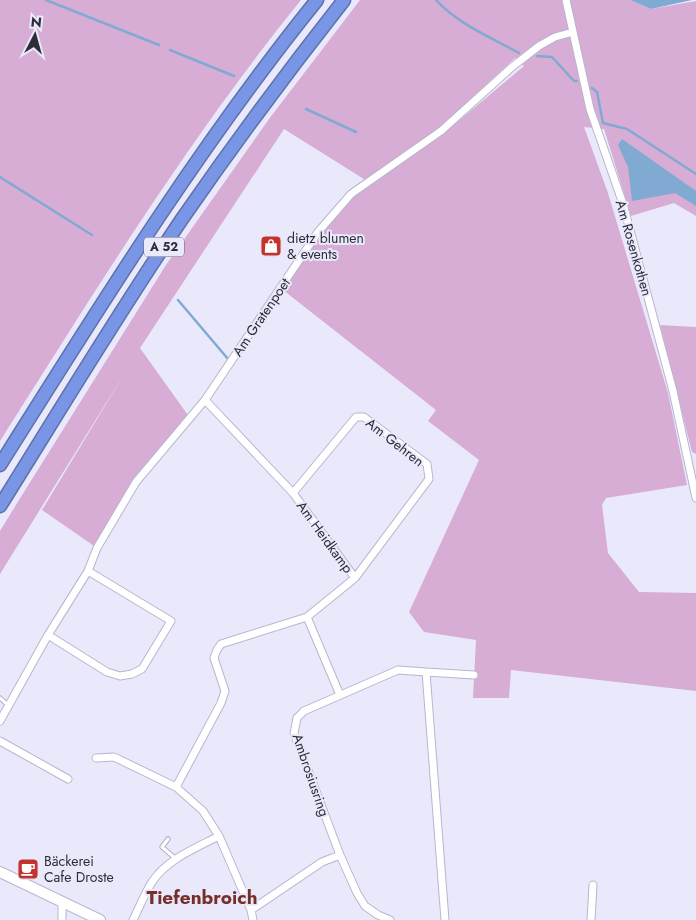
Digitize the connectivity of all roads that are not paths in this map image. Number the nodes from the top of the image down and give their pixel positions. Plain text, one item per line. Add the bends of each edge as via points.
1 (318, 0) edge
2 (344, 0) edge
3 (566, 0) edge
4 (573, 32) junction
5 (205, 400) junction
6 (0, 465) edge
7 (293, 493) junction
8 (696, 498) edge
9 (0, 506) edge
10 (88, 571) junction
11 (356, 578) junction
12 (307, 617) junction
13 (48, 635) junction
14 (426, 672) junction
15 (474, 676) dead end
16 (340, 695) junction
17 (0, 698) edge
18 (9, 705) junction
19 (0, 721) edge
20 (0, 741) edge
21 (96, 758) dead end
22 (68, 779) dead end
23 (176, 788) junction
24 (219, 836) junction
25 (168, 839) dead end
26 (340, 855) junction
27 (177, 859) junction
28 (0, 872) edge
29 (593, 885) dead end
30 (62, 902) junction
31 (251, 910) junction
32 (62, 920) edge
33 (100, 920) edge
34 (133, 920) edge
35 (253, 920) edge
36 (390, 920) edge
37 (444, 920) edge
38 (590, 920) edge

1 - 6 highway, A 52 via 227,118 165,207
2 - 9 highway, A 52 via 245,128 182,220
3 - 4 street, Am Rosenkothen
4 - 5 street, Am Gratenpoet via 539,46 441,131 351,194 318,232
4 - 8 street, Am Rosenkothen via 590,109 623,204 674,391
5 - 7 street, Am Heidkamp
5 - 10 street, Am Gratenpoet via 136,482 97,548
7 - 11 street, Am Heidkamp
7 - 11 street, Am Gehren via 356,417 364,417 427,464 429,479
10 - 13 street, Am Gratenpoet
10 - 13 street via 171,621 142,669 120,676 107,672
11 - 12 street, Am Heidkamp
12 - 16 street
12 - 23 street, Am Heidkamp via 221,644 214,658 226,690
13 - 18 street, Am Gratenpoet
14 - 15 street, Ambrosiusring
14 - 16 street, Ambrosiusring via 398,670
14 - 37 street
16 - 26 street, Ambrosiusring via 304,711 297,718 294,732
17 - 18 lane
18 - 19 street, Am Gratenpoet
20 - 22 street
21 - 23 street via 114,756
23 - 24 street via 203,811
24 - 27 street
24 - 31 street
25 - 27 lane via 162,847
26 - 31 street via 322,862
26 - 36 street, Ambrosiusring via 365,906
27 - 34 street via 152,881
28 - 30 street
29 - 38 street
30 - 32 street
30 - 33 street
31 - 35 street

